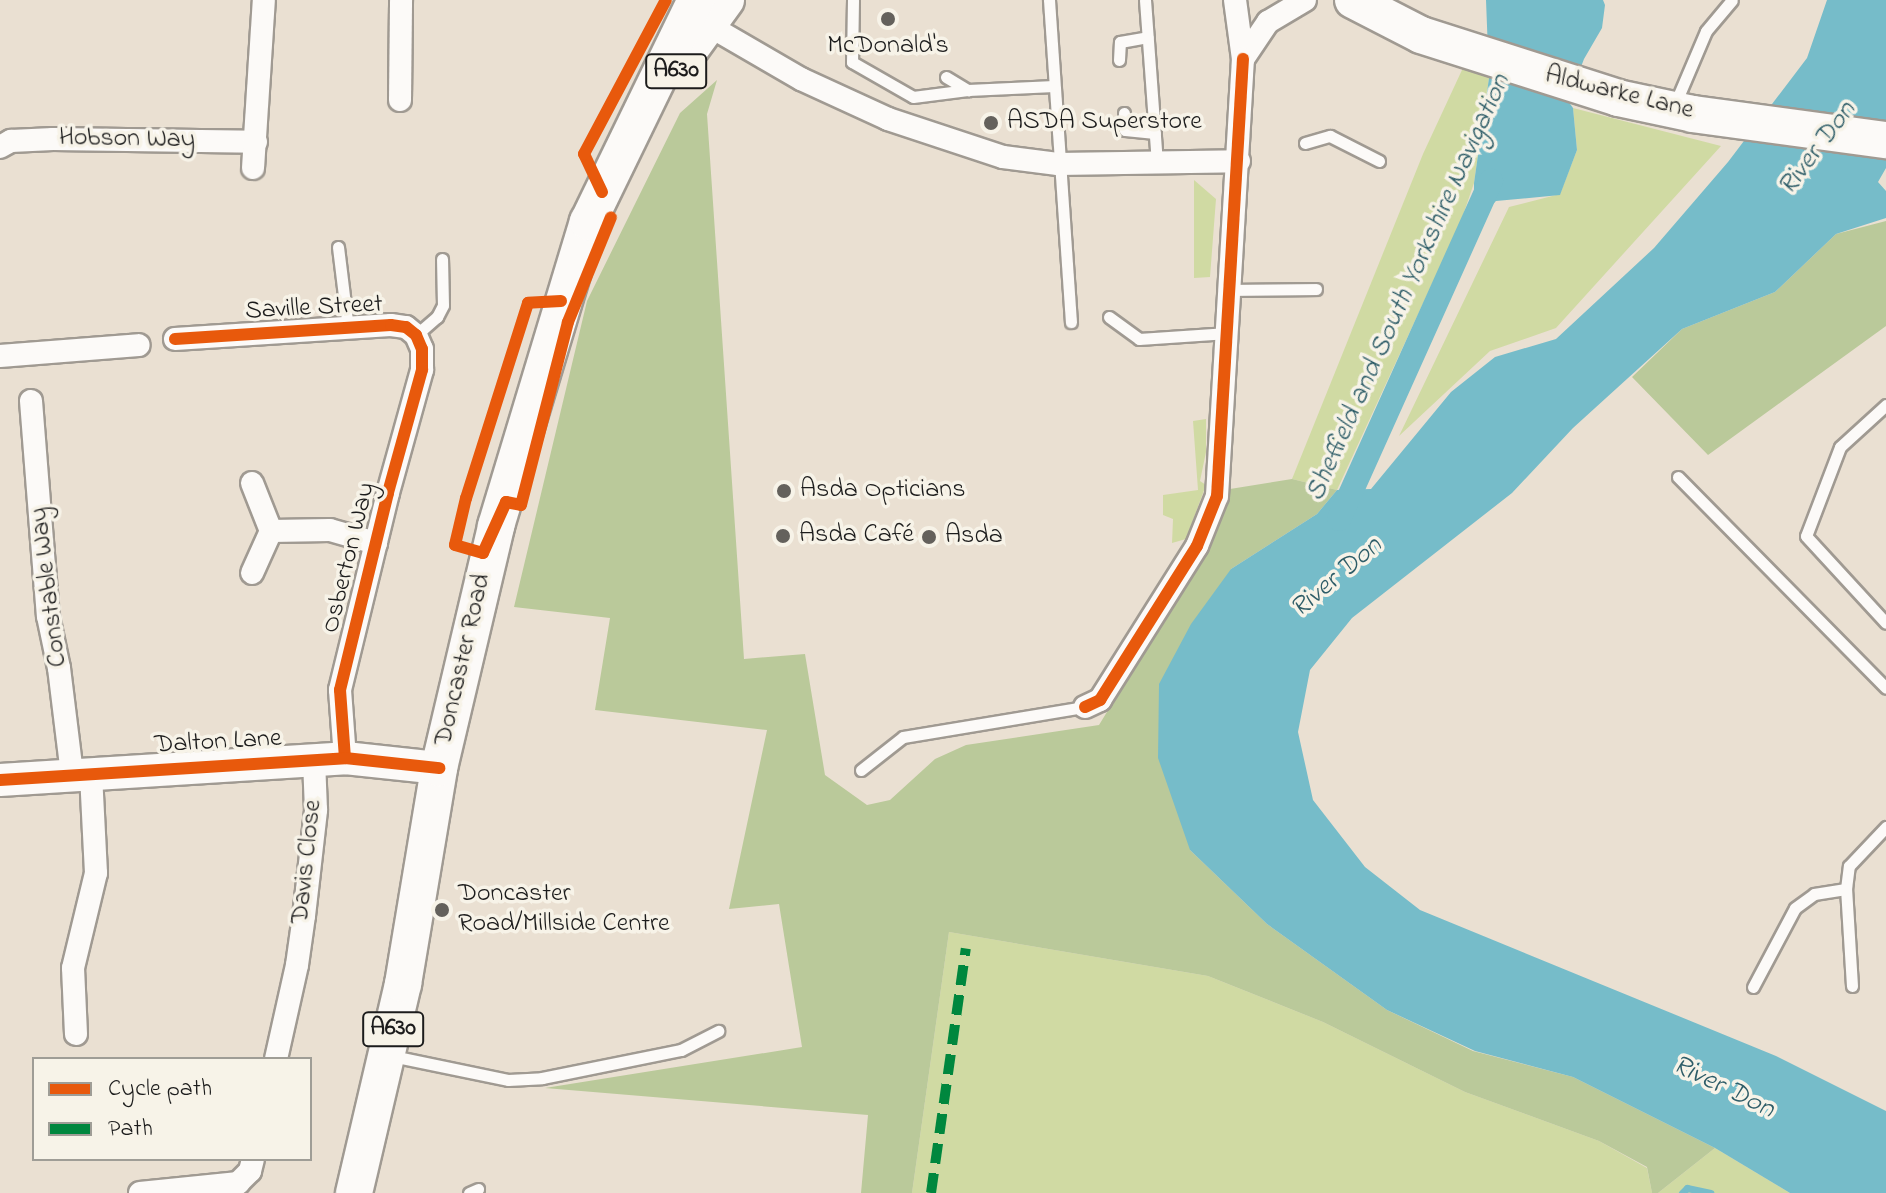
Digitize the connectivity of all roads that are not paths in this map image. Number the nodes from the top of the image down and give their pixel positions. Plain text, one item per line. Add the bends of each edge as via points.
1 (264, 0) edge
2 (401, 0) edge
3 (853, 0) edge
4 (1049, 0) edge
5 (1145, 0) edge
6 (1235, 0) edge
7 (1305, 0) edge
8 (1732, 0) edge
9 (1348, 2) edge
10 (710, 8) edge
11 (1148, 37) junction
12 (1243, 59) junction
13 (1119, 60) dead end
14 (946, 77) dead end
15 (1054, 86) junction
16 (968, 90) junction
17 (400, 100) dead end
18 (1683, 112) junction
19 (1124, 113) dead end
20 (1155, 133) junction
21 (1886, 140) edge
22 (256, 142) junction
23 (1305, 143) dead end
24 (0, 147) edge
25 (1239, 161) junction
26 (1379, 161) dead end
27 (1157, 163) junction
28 (1058, 164) junction
29 (253, 168) dead end
30 (338, 247) dead end
31 (442, 259) dead end
32 (1316, 289) dead end
33 (1231, 290) junction
34 (1109, 317) dead end
35 (1071, 322) dead end
36 (348, 328) junction
37 (1229, 333) junction
38 (416, 335) junction
39 (175, 339) dead end
40 (139, 345) dead end
41 (0, 356) edge
42 (422, 370) joint
43 (31, 401) dead end
44 (1886, 405) edge
45 (1678, 477) dead end
46 (252, 483) dead end
47 (271, 531) junction
48 (376, 543) junction
49 (252, 573) dead end
50 (1886, 623) edge
51 (1886, 688) edge
52 (1085, 707) joint
53 (330, 759) junction
54 (439, 768) junction
55 (861, 770) dead end
56 (82, 773) junction
57 (0, 780) edge
58 (1886, 827) edge
59 (1846, 889) junction
60 (1852, 986) dead end
61 (1753, 987) dead end
62 (718, 1031) dead end
63 (76, 1034) dead end
64 (388, 1055) junction
65 (276, 1057) edge
66 (249, 1168) edge
67 (140, 1193) edge
68 (354, 1193) edge

1 - 22 street
2 - 17 street
3 - 16 lane via 852,62 913,97
4 - 15 lane
5 - 11 lane
6 - 12 street
7 - 12 street via 1268,22
8 - 18 lane via 1706,31
9 - 18 main road, Aldwarke Lane via 1421,35 1618,98
10 - 28 street via 801,79 888,119 1003,157
10 - 54 main road, Doncaster Road / A630 via 627,142 588,222 496,526
11 - 13 lane via 1120,42
11 - 20 lane
12 - 25 street
14 - 16 lane
15 - 16 lane
15 - 28 lane
18 - 21 main road, Aldwarke Lane
19 - 20 lane via 1125,130
20 - 27 lane
22 - 24 street, Hobson Way via 53,139 11,141
22 - 29 street
23 - 26 lane via 1330,136
25 - 27 street
25 - 33 street
27 - 28 street
28 - 35 lane
30 - 36 lane
31 - 38 lane via 443,305
32 - 33 lane
33 - 37 street
34 - 37 lane via 1139,339
36 - 38 street, Saville Street via 391,325
36 - 39 street, Saville Street
37 - 52 street via 1217,496 1197,546 1100,700
38 - 42 street, Saville Street
40 - 41 street
42 - 48 street, Osberton Way
43 - 56 street, Constable Way via 48,616
44 - 50 lane via 1840,447 1806,536
45 - 51 lane
46 - 47 street
47 - 48 street via 330,530
47 - 49 street
48 - 53 street, Osberton Way via 340,690
52 - 55 lane via 903,737
53 - 54 street, Dalton Lane
53 - 56 street, Dalton Lane
53 - 65 street, Davis Close via 316,810 297,965
54 - 64 main road, Doncaster Road / A630
56 - 57 street, Dalton Lane
56 - 63 street, Constable Way via 96,873 73,968
58 - 59 lane via 1849,866
59 - 60 lane
59 - 61 lane via 1814,894 1795,908
62 - 64 lane via 681,1050 542,1078 508,1080
64 - 68 main road, Doncaster Road / A630
66 - 67 street via 238,1183

